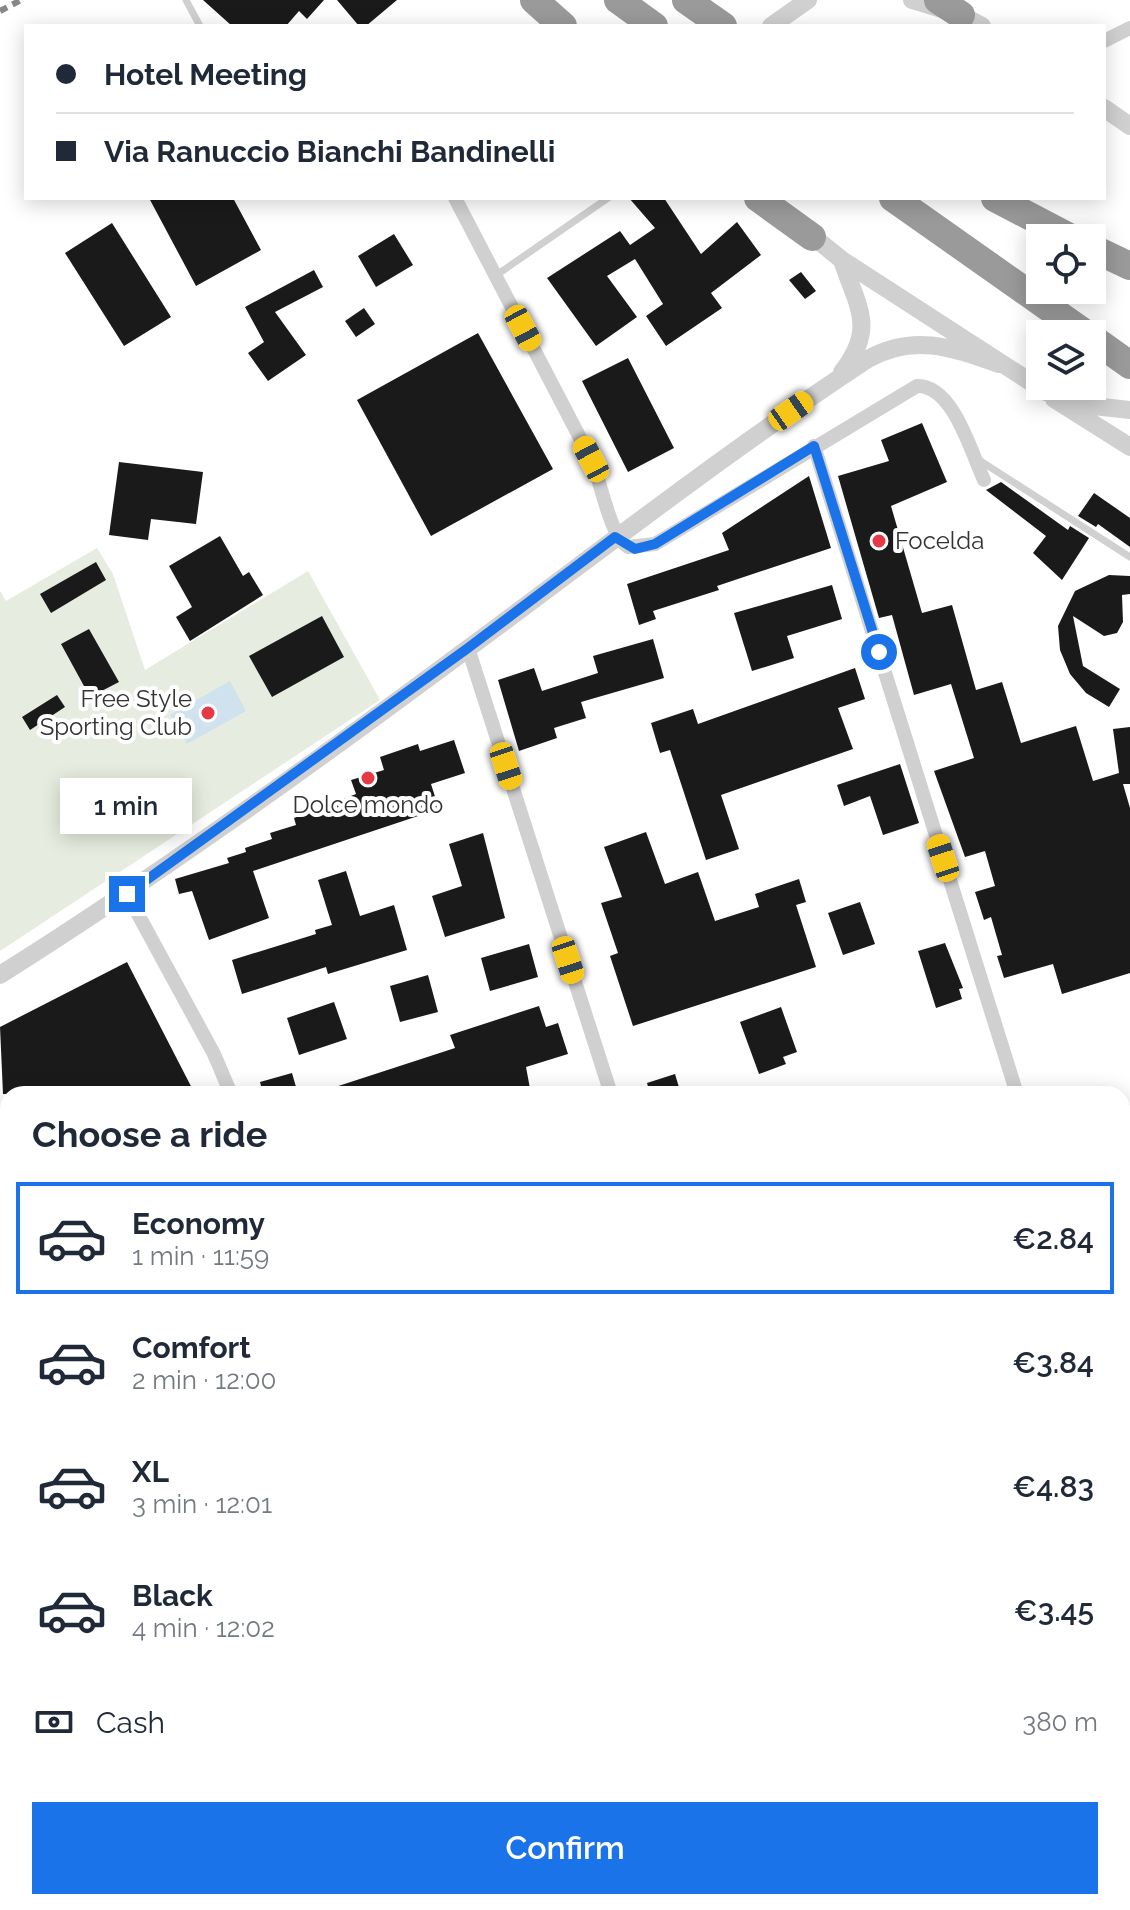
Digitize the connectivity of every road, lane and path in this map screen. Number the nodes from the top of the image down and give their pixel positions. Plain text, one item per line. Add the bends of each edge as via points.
1 (186, 0) edge
2 (534, 0) edge
3 (618, 0) edge
4 (686, 0) edge
5 (808, 0) edge
6 (912, 0) edge
7 (960, 14) edge
8 (199, 24) edge
9 (561, 24) edge
10 (651, 24) edge
11 (720, 24) edge
12 (774, 24) edge
13 (1130, 28) edge
14 (1106, 40) edge
15 (1106, 109) edge
16 (1130, 126) edge
17 (456, 200) edge
18 (605, 200) edge
19 (761, 200) edge
20 (779, 200) edge
21 (896, 200) edge
22 (999, 200) edge
23 (1044, 224) edge
24 (812, 237) junction
25 (1106, 255) edge
26 (842, 260) junction
27 (1130, 266) edge
28 (495, 276) junction
29 (1066, 320) edge
30 (1106, 348) edge
31 (999, 364) junction
32 (1130, 365) edge
33 (1026, 380) edge
34 (834, 381) junction
35 (1058, 400) edge
36 (1073, 400) edge
37 (1130, 410) edge
38 (814, 446) junction
39 (1130, 447) edge
40 (973, 457) junction
41 (984, 480) dead end
42 (615, 537) junction
43 (1130, 557) edge
44 (468, 648) junction
45 (127, 894) junction
46 (0, 975) edge
47 (228, 1086) edge
48 (608, 1086) edge
49 (1014, 1086) edge

1 - 8 lane
2 - 9 highway
3 - 10 highway
4 - 11 highway
5 - 12 street
6 - 7 street
13 - 14 street
15 - 16 street
17 - 28 street
18 - 28 lane
19 - 24 highway
20 - 24 street
21 - 29 highway
22 - 23 highway
24 - 26 street
25 - 27 highway
26 - 31 street
26 - 34 street via 863,327 855,353
28 - 42 street via 591,459
30 - 32 highway
31 - 33 street
31 - 34 street via 942,345 917,344 881,352
34 - 42 street
35 - 39 street
36 - 37 street
38 - 40 street via 904,392 925,386 948,402
38 - 42 street via 655,544 635,549
38 - 49 street
40 - 41 street
40 - 43 lane
42 - 44 street
44 - 45 street
44 - 48 street
45 - 46 street
45 - 47 street

